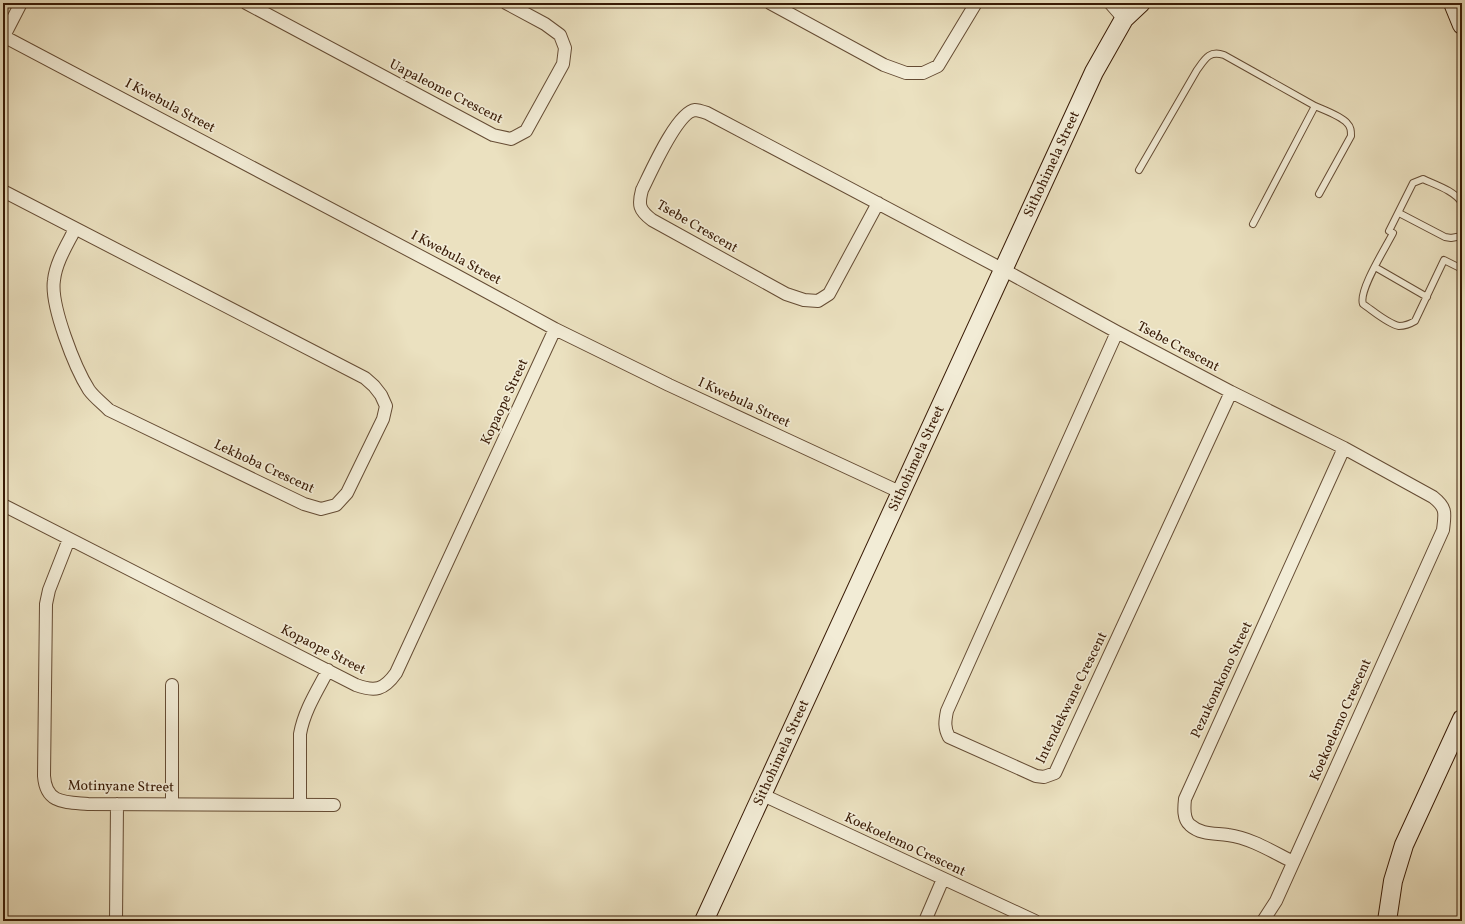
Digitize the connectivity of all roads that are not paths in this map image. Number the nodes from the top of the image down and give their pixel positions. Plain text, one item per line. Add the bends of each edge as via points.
1 (21, 3) edge
2 (246, 3) edge
3 (506, 3) edge
4 (770, 3) edge
5 (976, 3) edge
6 (1110, 3) edge
7 (1141, 3) edge
8 (1453, 3) edge
9 (1124, 19) junction
10 (1462, 25) edge
11 (3, 36) edge
12 (1315, 106) junction
13 (1139, 170) dead end
14 (3, 191) edge
15 (1319, 194) dead end
16 (878, 203) junction
17 (1462, 203) edge
18 (1399, 213) junction
19 (1253, 224) dead end
20 (75, 229) junction
21 (1462, 236) edge
22 (1375, 267) junction
23 (1462, 269) edge
24 (1004, 270) junction
25 (1427, 297) junction
26 (555, 329) junction
27 (1117, 332) junction
28 (1230, 392) junction
29 (1344, 448) junction
30 (902, 493) junction
31 (3, 505) edge
32 (1443, 530) joint
33 (69, 539) junction
34 (328, 670) junction
35 (172, 685) dead end
36 (1462, 719) edge
37 (763, 795) junction
38 (172, 803) junction
39 (117, 804) junction
40 (300, 804) junction
41 (334, 804) dead end
42 (1293, 862) junction
43 (943, 879) junction
44 (116, 921) edge
45 (704, 921) edge
46 (925, 921) edge
47 (1035, 921) edge
48 (1263, 921) edge
49 (1387, 921) edge

1 - 11 street
2 - 3 street, Uapaleome Crescent via 493,135 511,139 526,131 563,64 566,48 560,35
4 - 5 street via 884,64 906,73 922,73 938,66
6 - 9 street
7 - 9 street, Sithohimela Street
8 - 10 street
9 - 24 street, Sithohimela Street via 1094,72
11 - 26 street, I Kwebula Street
12 - 13 lane via 1224,55 1211,54 1197,70
12 - 15 lane via 1348,123 1351,128 1351,136
12 - 19 lane
14 - 20 street, Lekhoba Crescent
16 - 16 street, Tsebe Crescent via 829,294 818,301 804,300 786,294 652,220 642,212 639,201 642,190 676,126 684,116 694,110 707,113
16 - 24 street, Tsebe Crescent
17 - 18 lane via 1454,194 1423,178 1413,183
18 - 21 lane via 1445,237
18 - 22 lane
20 - 20 street, Lekhoba Crescent via 365,378 374,386 386,406 383,419 347,493 336,505 321,509 304,504 108,410 90,391 78,369 53,295 59,261
22 - 25 lane
22 - 25 lane via 1364,286 1361,300 1390,322 1399,326 1415,321
23 - 25 lane via 1444,260
24 - 27 street, Tsebe Crescent
24 - 30 street, Sithohimela Street
26 - 30 street, I Kwebula Street
26 - 34 street, Kopaope Street via 396,673 386,686 369,688
27 - 28 street, Tsebe Crescent
27 - 28 street, Intendekwane Crescent via 947,711 945,730 949,737 1036,776 1044,777 1056,773
28 - 29 street, Tsebe Crescent
29 - 32 street, Tsebe Crescent via 1433,497 1441,504 1445,515
29 - 42 street, Pezukomkono Street via 1185,799 1185,818 1197,829 1244,838
30 - 37 street, Sithohimela Street
31 - 33 street, Kopaope Street
32 - 42 street, Koekoelemo Crescent
33 - 34 street, Kopaope Street
33 - 39 street, Motinyane Street via 46,604 45,786 53,798 63,802
34 - 40 street via 309,706 300,734
35 - 38 street
36 - 49 street via 1404,845 1393,881
37 - 43 street, Koekoelemo Crescent
37 - 45 street, Sithohimela Street
38 - 39 street, Motinyane Street
38 - 40 street, Motinyane Street
39 - 44 street
40 - 41 street, Motinyane Street
42 - 48 street, Koekoelemo Crescent via 1276,901
43 - 46 street
43 - 47 street, Koekoelemo Crescent

